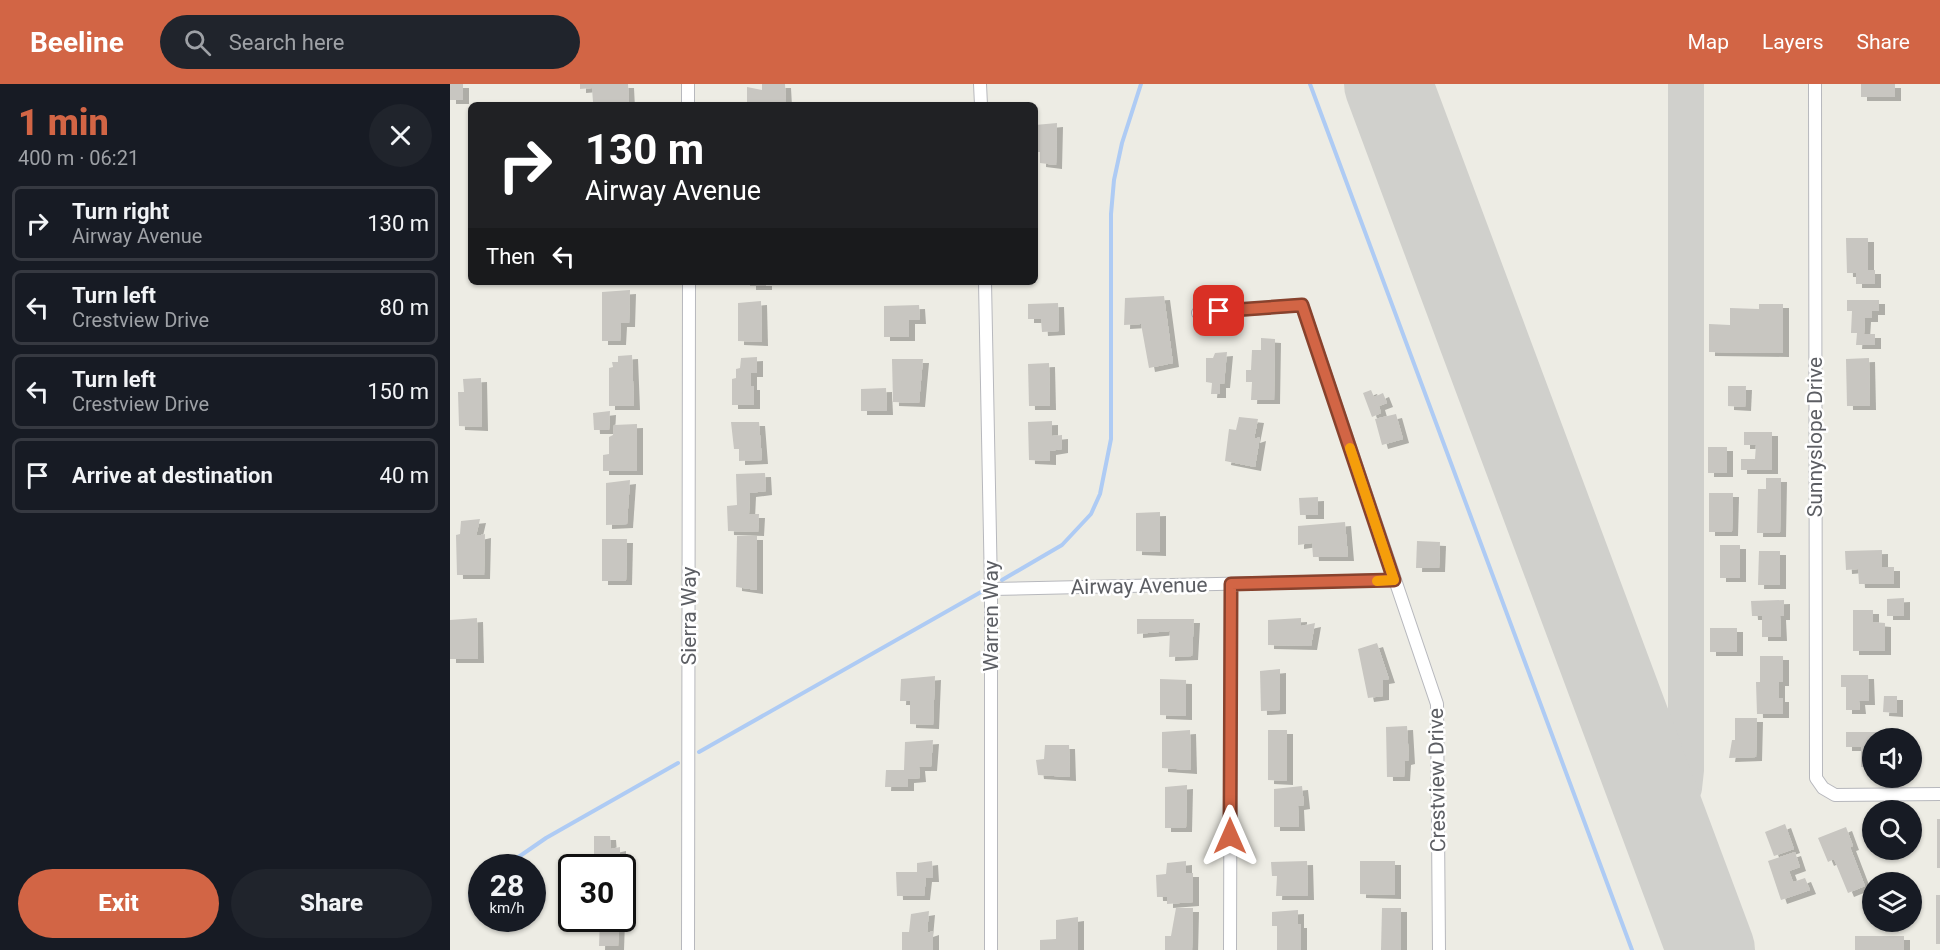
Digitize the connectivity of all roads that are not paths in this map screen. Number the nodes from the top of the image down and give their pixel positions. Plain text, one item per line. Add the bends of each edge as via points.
1 (688, 84) edge
2 (980, 84) edge
3 (1815, 84) edge
4 (688, 102) edge
5 (981, 102) edge
6 (688, 285) edge
7 (985, 285) edge
8 (1198, 313) dead end
9 (1394, 580) junction
10 (1231, 584) junction
11 (991, 589) junction
12 (1940, 794) edge
13 (688, 950) edge
14 (991, 950) edge
15 (1230, 950) edge
16 (1439, 950) edge

1 - 4 street
2 - 5 street
3 - 12 street, Sunnyslope Drive via 1816,778 1823,789 1835,795
6 - 13 street, Sierra Way
7 - 11 street, Warren Way
8 - 9 street, Crestview Drive via 1302,305
9 - 10 street, Airway Avenue
9 - 16 street, Crestview Drive via 1437,704
10 - 11 street, Airway Avenue
10 - 15 street
11 - 14 street, Warren Way

